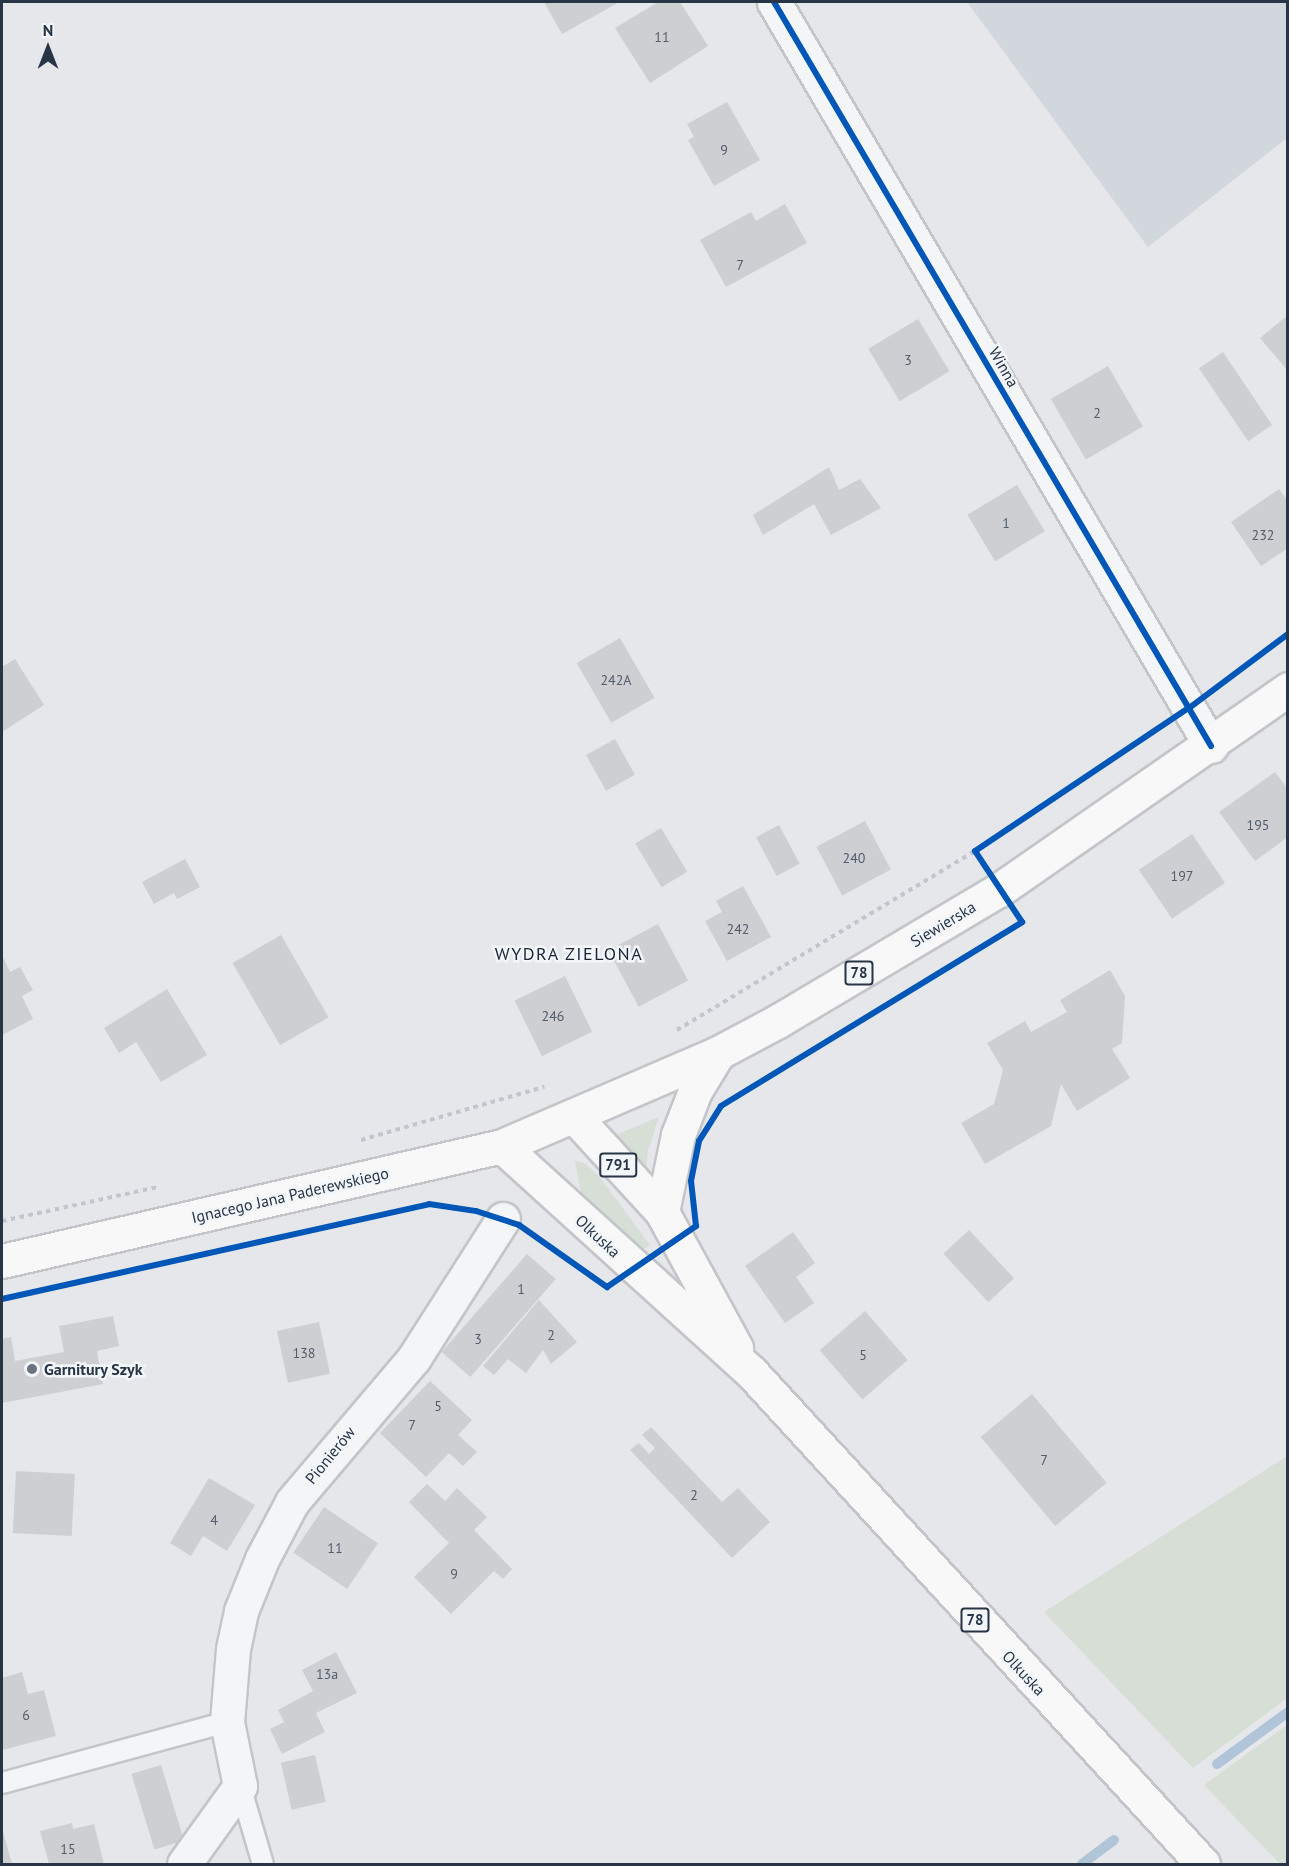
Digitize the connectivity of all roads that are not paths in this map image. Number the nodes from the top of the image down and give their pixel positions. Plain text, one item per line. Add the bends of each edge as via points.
1 (774, 2) edge
2 (1287, 689) edge
3 (1211, 746) junction
4 (718, 1053) junction
5 (575, 1117) junction
6 (502, 1146) junction
7 (662, 1212) junction
8 (503, 1220) dead end
9 (2, 1261) edge
10 (751, 1372) junction
11 (227, 1722) junction
12 (2, 1783) edge
13 (240, 1786) junction
14 (184, 1864) edge
15 (263, 1864) edge
16 (1203, 1864) edge

1 - 3 street, Winna
2 - 3 main road, Siewierska / 78
3 - 4 main road, Siewierska / 78 via 999,890
4 - 5 main road, Siewierska / 78
4 - 7 main road, 78 via 695,1091 678,1135
5 - 6 main road, Ignacego Jana Paderewskiego / 78
5 - 7 main road, Olkuska / 791
6 - 9 main road, Ignacego Jana Paderewskiego
6 - 10 main road, Olkuska
7 - 10 main road, Olkuska / 78
8 - 11 street, Pionierów via 414,1358 292,1502 262,1558 241,1611 233,1649
10 - 16 main road, Olkuska / 78
11 - 12 lane
11 - 13 street, Pionierów
13 - 14 street
13 - 15 lane

